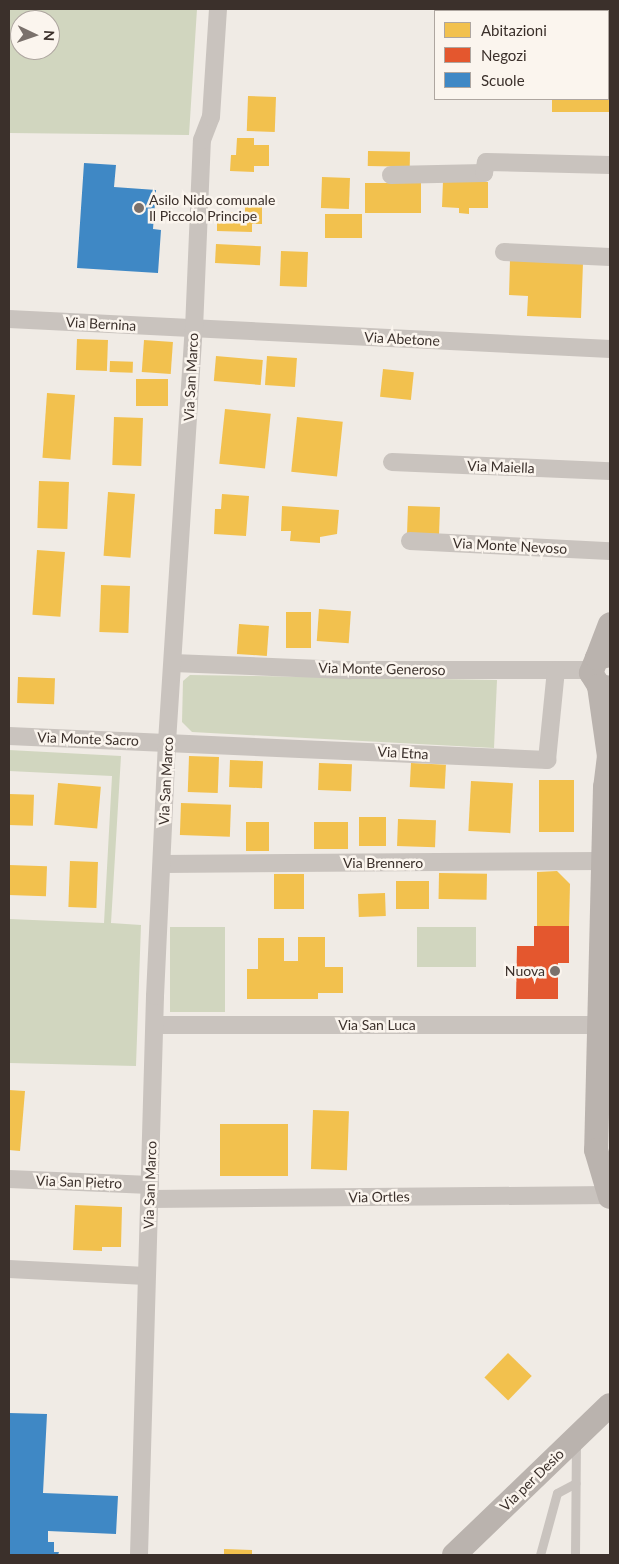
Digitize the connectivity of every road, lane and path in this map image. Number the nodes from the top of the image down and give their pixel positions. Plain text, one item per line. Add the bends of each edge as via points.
1 (218, 9) edge
2 (610, 165) edge
3 (391, 175) dead end
4 (504, 252) dead end
5 (610, 257) edge
6 (9, 319) edge
7 (194, 329) junction
8 (610, 349) edge
9 (392, 462) dead end
10 (610, 471) edge
11 (410, 541) dead end
12 (610, 551) edge
13 (610, 624) edge
14 (174, 663) junction
15 (556, 670) junction
16 (602, 672) edge
17 (609, 725) edge
18 (9, 736) edge
19 (167, 742) junction
20 (610, 756) edge
21 (604, 860) junction
22 (162, 864) junction
23 (154, 1025) junction
24 (598, 1025) junction
25 (9, 1180) edge
26 (150, 1192) junction
27 (610, 1196) edge
28 (9, 1269) edge
29 (146, 1276) junction
30 (610, 1405) edge
31 (576, 1436) junction
32 (576, 1483) junction
33 (139, 1555) edge
34 (454, 1555) edge
35 (540, 1555) edge
36 (575, 1555) edge

1 - 7 street, Via San Marco via 211,117 202,140
2 - 3 street via 486,162 484,173
4 - 5 street
6 - 7 street, Via Bernina
7 - 8 street, Via Abetone
7 - 14 street, Via San Marco
9 - 10 street, Via Maiella
11 - 12 street, Via Monte Nevoso
13 - 16 street
14 - 15 street, Via Monte Generoso via 351,670
14 - 19 street, Via San Marco
15 - 16 street, Via Monte Generoso
15 - 19 street, Via Etna via 548,760
16 - 17 street
17 - 20 street
18 - 19 street, Via Monte Sacro
19 - 22 street, Via San Marco
20 - 21 street
21 - 22 street, Via Brennero
21 - 24 street
22 - 23 street, Via San Marco
23 - 24 street, Via San Luca
23 - 26 street, Via San Marco
24 - 27 street via 596,1150
25 - 26 street, Via San Pietro
26 - 27 street, Via Ortles
26 - 29 street, Via San Marco
28 - 29 street
29 - 33 street, Via San Marco
30 - 31 street, Via per Desio
31 - 32 lane
31 - 34 street, Via per Desio
32 - 35 lane via 557,1493
32 - 36 lane

